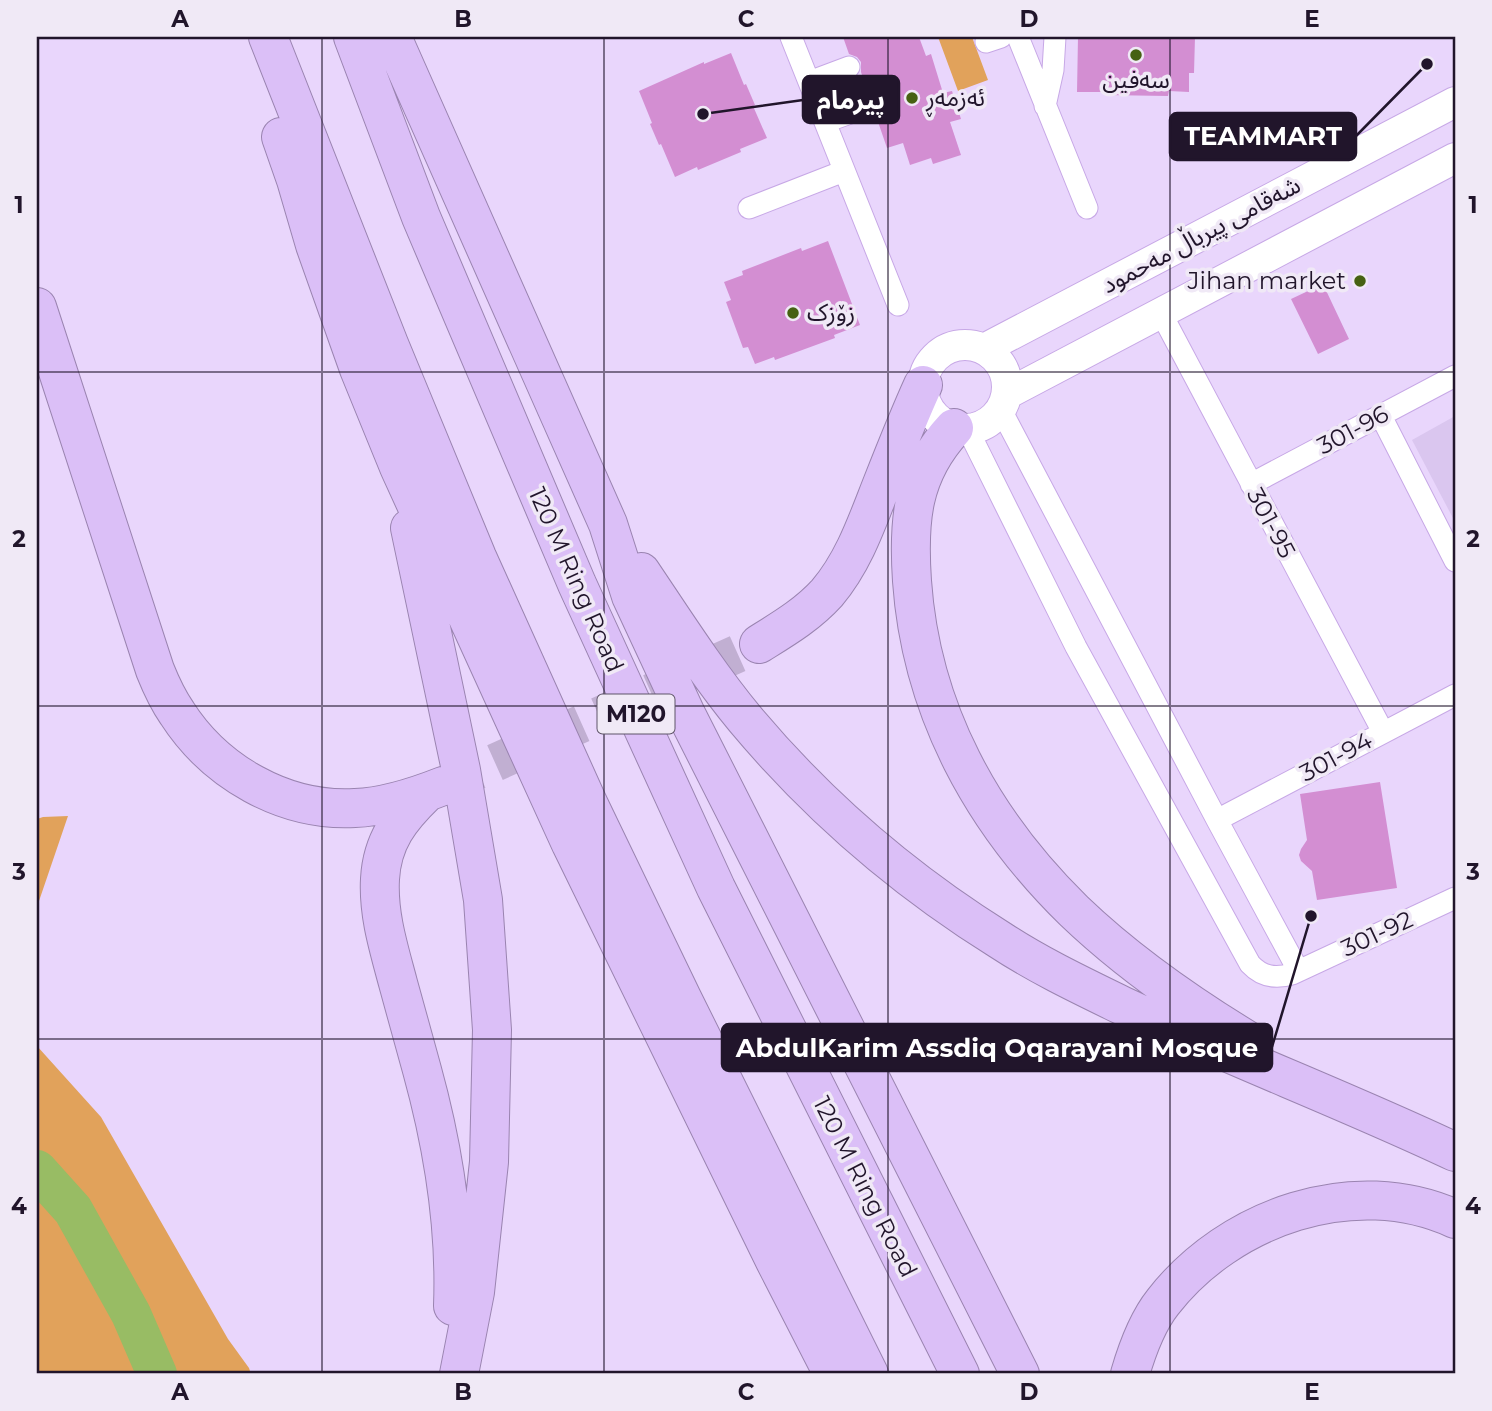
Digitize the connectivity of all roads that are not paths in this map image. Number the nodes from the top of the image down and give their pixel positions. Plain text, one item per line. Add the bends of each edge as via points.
1 (256, 37) edge
2 (268, 37) edge
3 (353, 37) edge
4 (392, 37) edge
5 (791, 37) edge
6 (1018, 37) edge
7 (1060, 43) edge
8 (849, 67) dead end
9 (809, 82) junction
10 (1455, 102) edge
11 (1045, 106) junction
12 (867, 107) dead end
13 (825, 122) junction
14 (1455, 158) edge
15 (844, 171) junction
16 (749, 208) dead end
17 (1087, 208) dead end
18 (898, 305) dead end
19 (37, 307) edge
20 (1161, 313) junction
21 (984, 349) junction
22 (1455, 376) edge
23 (923, 385) junction
24 (1004, 402) junction
25 (1381, 415) junction
26 (961, 429) junction
27 (399, 467) junction
28 (1251, 484) junction
29 (608, 524) junction
30 (1455, 561) edge
31 (759, 644) tunnel mouth
32 (1455, 695) edge
33 (1383, 732) junction
34 (1217, 820) junction
35 (1455, 898) edge
36 (1298, 970) junction
37 (1446, 1148) edge
38 (1455, 1219) edge
39 (451, 1374) edge
40 (459, 1374) edge
41 (833, 1374) edge
42 (869, 1374) edge
43 (960, 1374) edge
44 (1020, 1374) edge
45 (1130, 1374) edge

1 - 27 highway via 271,111 315,245
2 - 42 highway via 483,569 606,839
3 - 43 highway, 120 M Ring Road / M120 via 421,217 577,584 716,888
4 - 29 highway
5 - 9 street
6 - 11 street
7 - 11 street
8 - 9 street
9 - 13 street
10 - 21 main road, شەقامی پیرباڵ مەحمود
11 - 17 street
12 - 13 street
13 - 15 street
14 - 20 main road, شەقامی پیرباڵ مەحمود
15 - 16 street
15 - 18 street
19 - 39 highway via 155,670 191,733 245,780 310,805 374,807 435,789 408,810 392,832 384,854 380,900 446,1186 454,1288
20 - 24 main road, شەقامی پیرباڵ مەحمود
20 - 28 street, 301-95
21 - 23 main road via 960,345 937,354
21 - 24 main road via 1003,368 1007,380
22 - 25 street, 301-96
23 - 26 main road via 928,409 943,424
23 - 31 highway via 862,536 840,575 794,623
24 - 26 main road, شەقامی پیرباڵ مەحمود via 987,424
24 - 34 street
25 - 28 street, 301-96
25 - 30 street
26 - 36 street, 301-92 via 1250,964 1266,976
26 - 37 highway via 936,449 919,483 912,513 914,602 934,698 962,763 990,810 1074,911 1202,1012 1270,1054
27 - 40 highway via 461,770 482,900 492,1030 489,1162 475,1292
27 - 41 highway via 570,844
28 - 33 street, 301-95
29 - 37 highway via 744,718 817,796 928,891 1000,941 1074,982
29 - 44 highway via 631,596 685,712
32 - 33 street, 301-94
33 - 34 street, 301-94
34 - 36 street
35 - 36 street, 301-92
38 - 45 highway via 1407,1204 1339,1202 1270,1220 1240,1234 1210,1254 1162,1303

